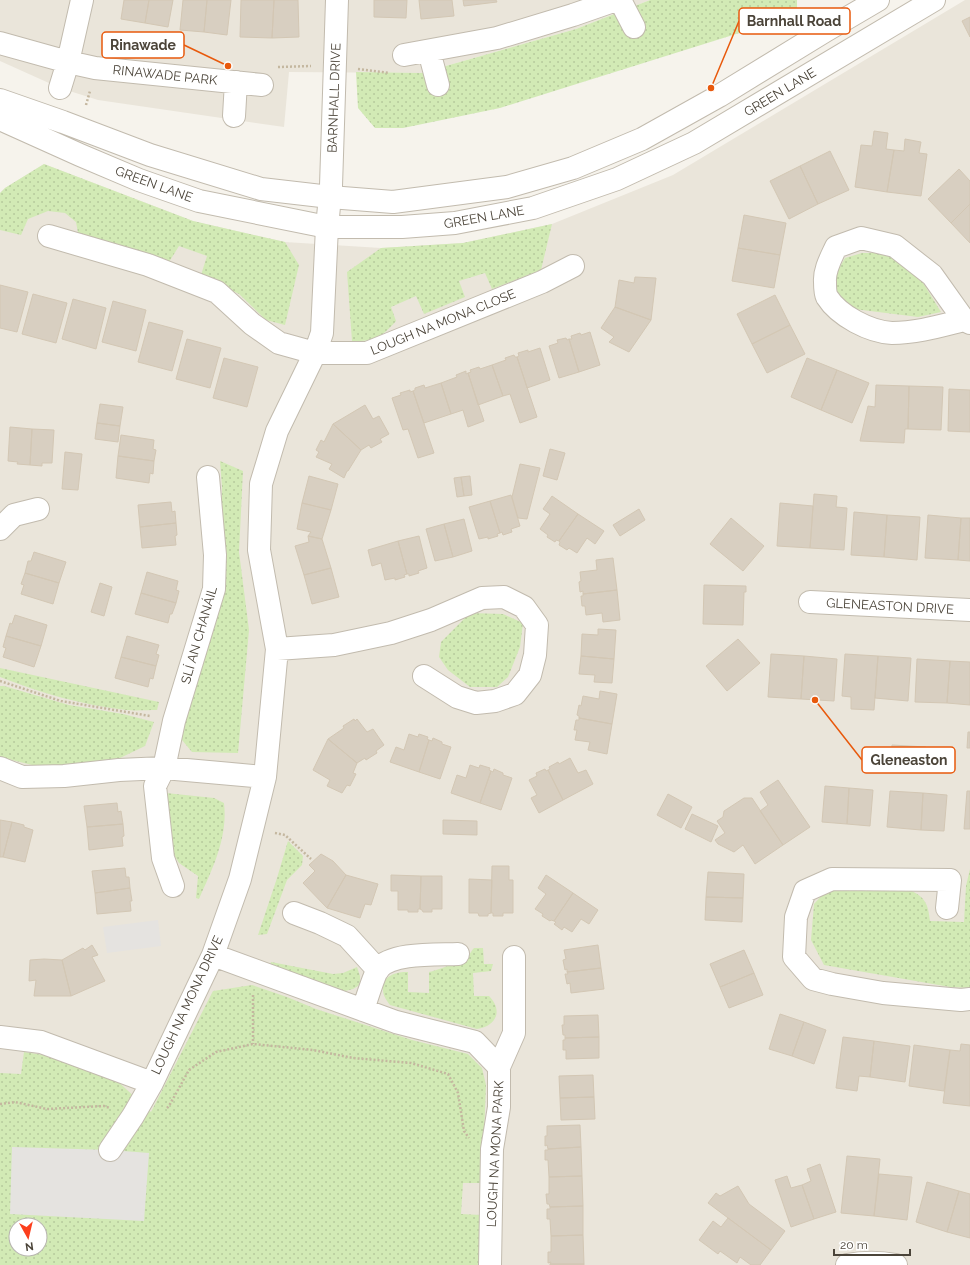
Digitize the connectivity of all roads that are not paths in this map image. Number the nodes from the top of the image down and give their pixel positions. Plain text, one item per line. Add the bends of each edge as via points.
1 (82, 0) edge
2 (337, 0) edge
3 (616, 0) edge
4 (620, 0) edge
5 (878, 0) edge
6 (927, 4) edge
7 (571, 8) edge
8 (634, 27) dead end
9 (825, 31) junction
10 (0, 42) edge
11 (429, 51) junction
12 (404, 55) dead end
13 (68, 62) junction
14 (236, 82) junction
15 (262, 85) dead end
16 (438, 85) dead end
17 (60, 88) dead end
18 (0, 100) edge
19 (234, 116) dead end
20 (0, 119) edge
21 (150, 155) junction
22 (330, 197) junction
23 (533, 208) junction
24 (327, 227) junction
25 (49, 236) dead end
26 (573, 266) dead end
27 (967, 321) edge
28 (315, 353) junction
29 (208, 477) dead end
30 (38, 510) dead end
31 (0, 529) edge
32 (810, 602) dead end
33 (970, 610) edge
34 (277, 649) junction
35 (424, 676) dead end
36 (0, 768) edge
37 (164, 768) junction
38 (265, 777) junction
39 (173, 886) dead end
40 (947, 908) dead end
41 (294, 913) dead end
42 (458, 954) dead end
43 (213, 955) junction
44 (514, 957) dead end
45 (378, 970) junction
46 (970, 999) edge
47 (363, 1010) junction
48 (0, 1037) edge
49 (499, 1067) junction
50 (152, 1084) junction
51 (110, 1150) dead end
52 (490, 1265) edge
53 (847, 1265) edge
54 (896, 1265) edge

1 - 13 street
2 - 22 street, BARNHALL DRIVE
3 - 7 street
4 - 8 street
5 - 9 street, GREEN LANE
6 - 9 street via 877,19 848,35
6 - 23 street, GREEN LANE via 694,143 617,180
7 - 11 street via 497,38
9 - 22 street, GREEN LANE via 719,96 642,139 573,168 507,186 393,202
10 - 13 street, RINAWADE PARK
11 - 12 street
11 - 16 street
13 - 14 street, RINAWADE PARK via 95,68
13 - 17 street
14 - 15 street, RINAWADE PARK
14 - 19 street
18 - 21 street, GREEN LANE
20 - 24 street, GREEN LANE via 139,180 199,201
21 - 22 street, GREEN LANE via 261,189
21 - 24 street via 226,194 306,210
22 - 23 street via 361,215
22 - 24 street, LOUGH NA MONA DRIVE
23 - 24 street, GREEN LANE via 455,223 402,227
24 - 28 street, LOUGH NA MONA DRIVE via 322,333
25 - 28 street, LOUGH NA MONA CLOSE via 148,265 217,292 252,324 279,343
26 - 28 street, LOUGH NA MONA CLOSE via 542,282 367,353
27 - 27 street via 919,331 890,333 866,328 844,315 826,296 824,281 827,266 836,248 861,238 895,246 932,275
28 - 34 street, LOUGH NA MONA DRIVE via 276,431 261,484 259,550
29 - 37 street, SLÍ AN CHANÁIL via 215,555 214,589 174,721
30 - 31 street via 14,514
32 - 33 street, GLENEASTON DRIVE
34 - 35 street via 334,645 391,633 431,620 482,598 504,597 524,607 537,625 535,655 530,675 515,694 495,702 476,703 457,697
34 - 38 street, LOUGH NA MONA DRIVE
36 - 37 street via 22,777
37 - 38 street
37 - 39 street, SLÍ AN CHANÁIL via 155,786 163,858
38 - 43 street, LOUGH NA MONA DRIVE via 240,879
40 - 46 street via 950,880 832,879 805,891 796,918 794,957 813,978 832,984 883,993
41 - 45 street via 347,936
42 - 45 street via 388,961
43 - 47 street, LOUGH NA MONA PARK
43 - 50 street, LOUGH NA MONA DRIVE
44 - 49 street, LOUGH NA MONA PARK via 514,1033
45 - 47 street
47 - 49 street, LOUGH NA MONA PARK via 396,1022 475,1042
48 - 50 street via 41,1042
49 - 52 street, LOUGH NA MONA PARK via 499,1108 492,1149
50 - 51 street, LOUGH NA MONA DRIVE
53 - 54 street via 882,1262

